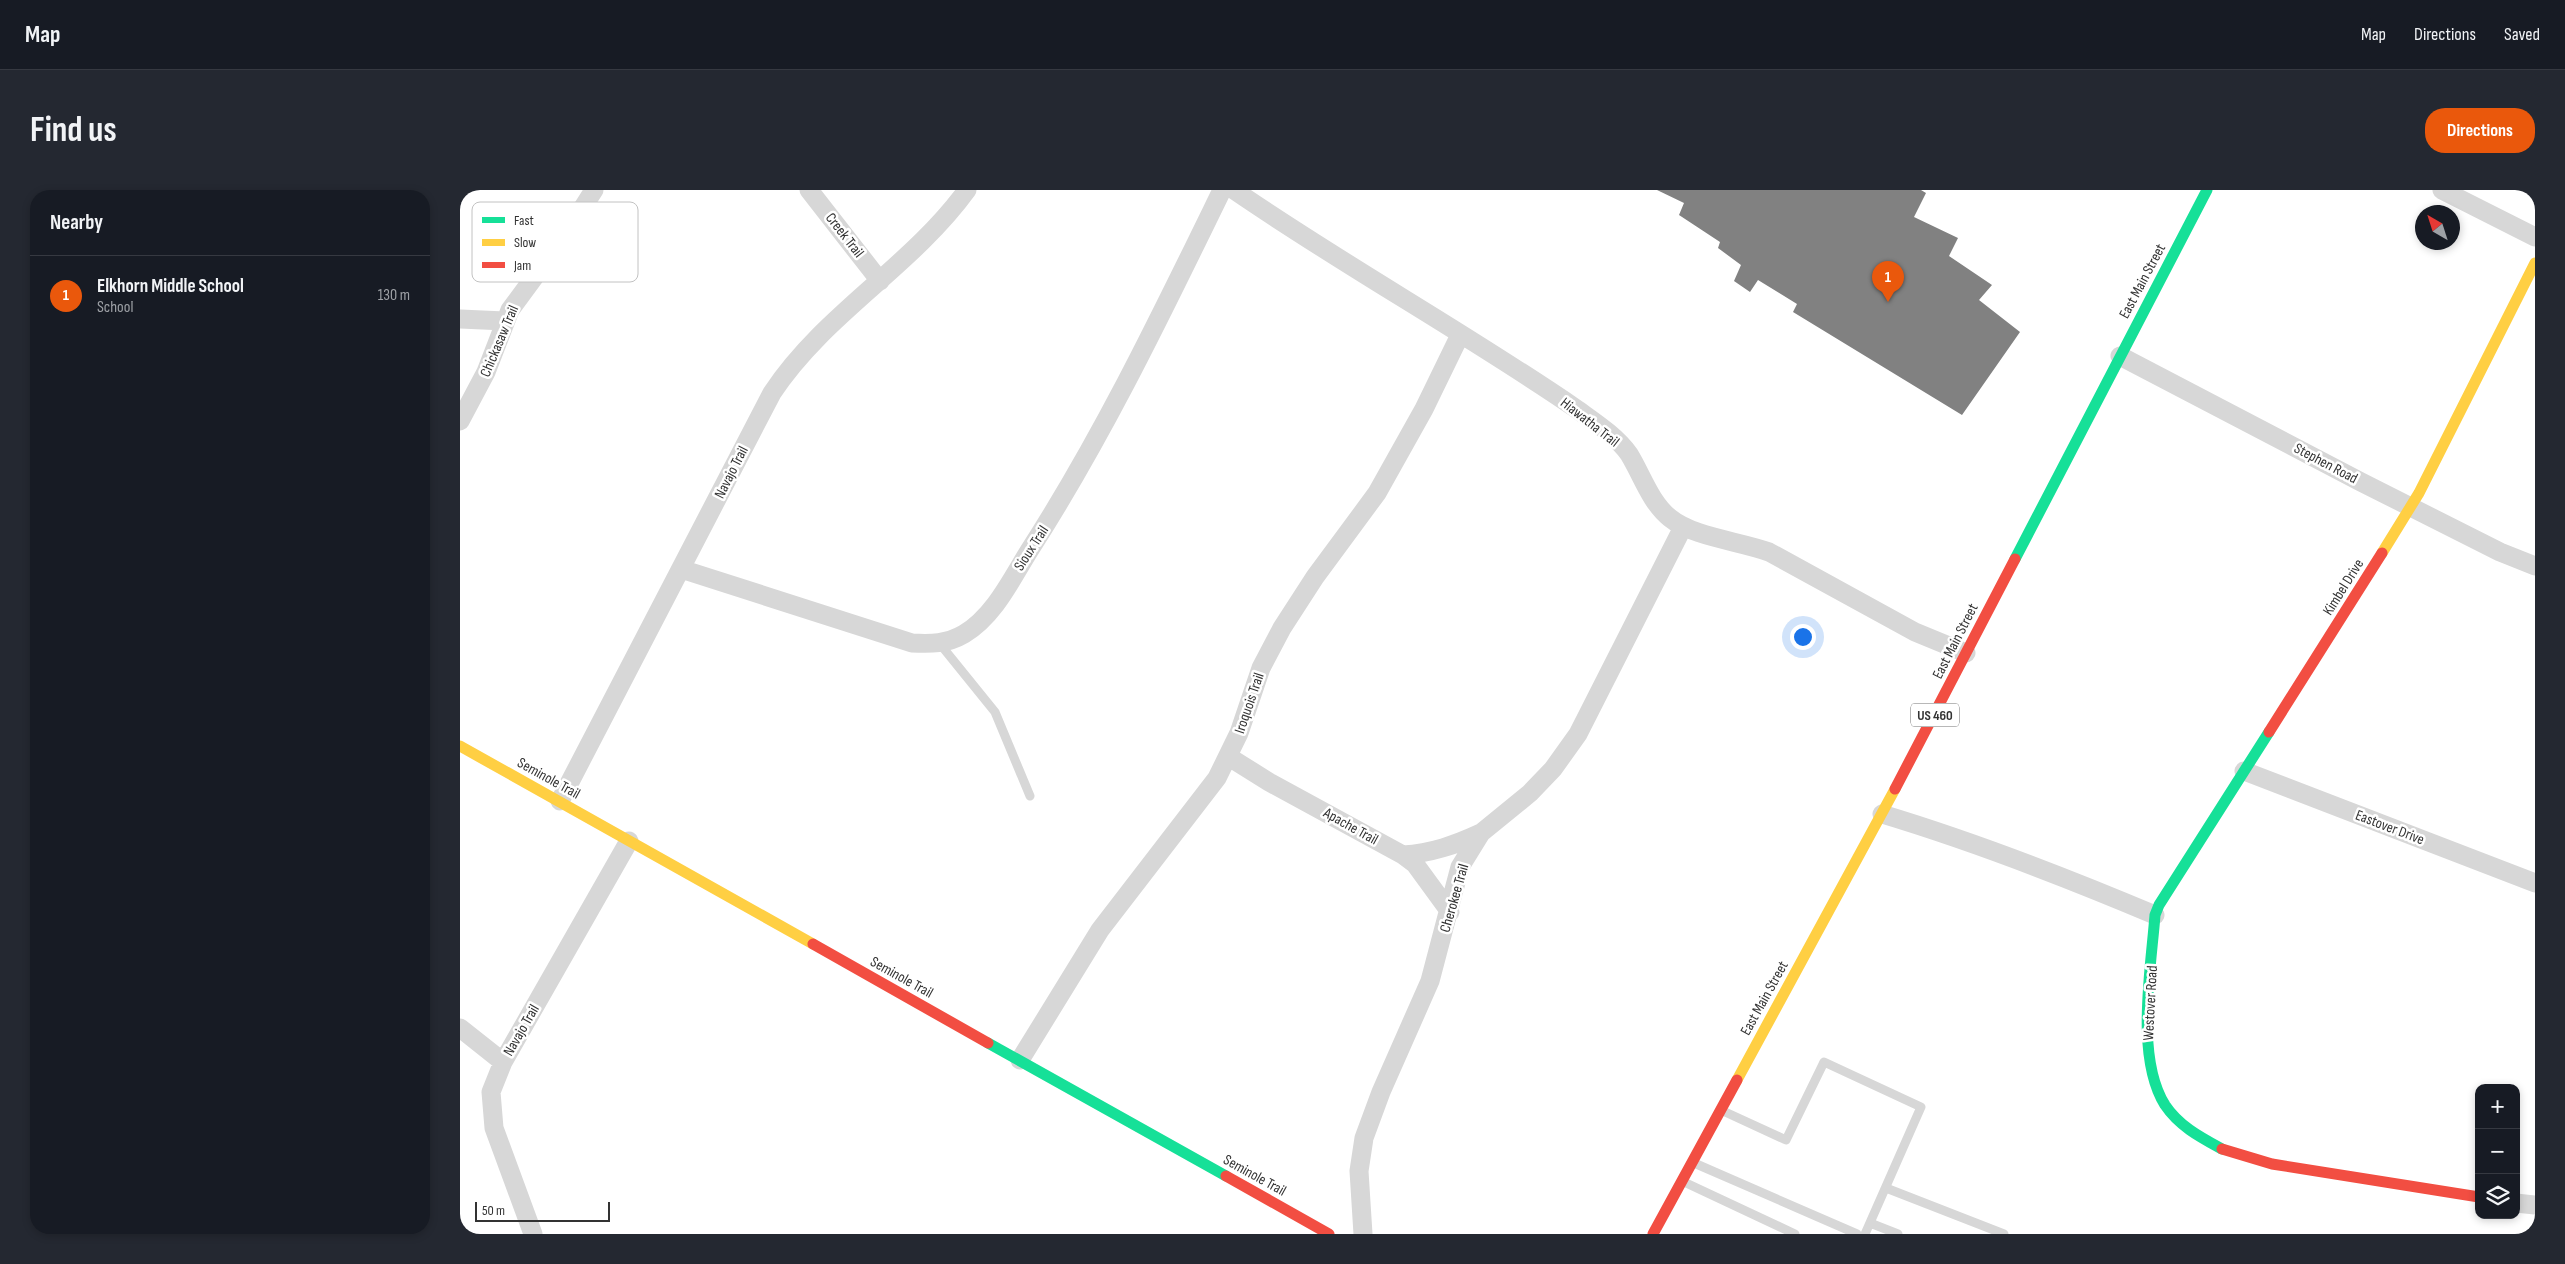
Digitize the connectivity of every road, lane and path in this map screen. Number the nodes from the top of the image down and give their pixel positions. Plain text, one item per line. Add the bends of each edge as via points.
1 (594, 190) edge
2 (809, 190) edge
3 (966, 190) edge
4 (1222, 190) edge
5 (1234, 190) edge
6 (2207, 190) edge
7 (2442, 190) edge
8 (586, 202) edge
9 (2535, 237) edge
10 (2535, 263) edge
11 (880, 281) junction
12 (530, 282) edge
13 (460, 319) edge
14 (505, 321) junction
15 (1460, 335) junction
16 (2120, 356) junction
17 (460, 421) edge
18 (2411, 506) junction
19 (1684, 527) junction
20 (2535, 566) edge
21 (681, 569) junction
22 (940, 644) junction
23 (1966, 653) junction
24 (460, 746) edge
25 (1229, 757) junction
26 (2244, 771) junction
27 (1030, 796) dead end
28 (560, 801) junction
29 (1882, 814) junction
30 (1481, 833) junction
31 (629, 841) junction
32 (1403, 855) junction
33 (2535, 883) edge
34 (1450, 912) junction
35 (2155, 915) junction
36 (460, 1028) edge
37 (1020, 1060) junction
38 (503, 1062) junction
39 (1720, 1110) junction
40 (1692, 1162) junction
41 (1682, 1181) junction
42 (1886, 1188) junction
43 (2475, 1196) edge
44 (2520, 1203) edge
45 (2535, 1205) edge
46 (1870, 1224) junction
47 (532, 1234) edge
48 (1329, 1234) edge
49 (1363, 1234) edge
50 (1652, 1234) edge
51 (1795, 1234) edge
52 (1858, 1234) edge
53 (1866, 1234) edge
54 (1898, 1234) edge
55 (2004, 1234) edge

1 - 8 street, Chickasaw Trail
2 - 11 street, Creek Trail
3 - 11 street, Navajo Trail via 926,238
4 - 22 street, Sioux Trail via 1069,489 994,606 964,634
5 - 15 street, Hiawatha Trail
6 - 16 street, East Main Street / US 460
7 - 9 street
10 - 18 street, Kimbel Drive
11 - 21 street, Navajo Trail via 806,348 788,369 772,393
12 - 14 street, Chickasaw Trail
13 - 14 street
14 - 17 street, Chickasaw Trail via 486,372
15 - 19 street, Hiawatha Trail via 1605,430 1628,453 1662,510
15 - 25 street, Iroquois Trail via 1424,409 1377,493 1314,577 1282,628 1261,668
16 - 18 street, Stephen Road
16 - 23 street, East Main Street / US 460
18 - 20 street, Stephen Road via 2500,552
18 - 26 street, Kimbel Drive
19 - 23 street, Hiawatha Trail via 1769,552 1915,632
19 - 30 street, Cherokee Trail via 1578,734 1553,769 1530,793
21 - 22 street, Sioux Trail via 912,643
21 - 28 street, Navajo Trail
22 - 27 lane via 995,712
23 - 29 street, East Main Street / US 460
24 - 28 street, Seminole Trail
25 - 32 street, Apache Trail
25 - 37 street, Iroquois Trail via 1199,803 1100,930
26 - 33 street, Eastover Drive
26 - 35 street, Kimbel Drive via 2178,872
28 - 31 street, Seminole Trail
29 - 35 street via 2046,870
29 - 39 street, East Main Street / US 460
30 - 32 street via 1427,854
30 - 34 street, Cherokee Trail via 1460,867
31 - 37 street, Seminole Trail
31 - 38 street, Navajo Trail
32 - 34 street, Apache Trail via 1415,864
34 - 49 street, Cherokee Trail via 1430,981 1364,1138 1359,1178
35 - 43 street, Westover Road via 2148,1044 2155,1084 2177,1122 2218,1150 2244,1158
36 - 38 street
37 - 48 street, Seminole Trail
38 - 47 street, Navajo Trail via 492,1092 494,1128
39 - 40 street, East Main Street / US 460
39 - 42 lane via 1786,1140 1824,1062 1921,1107
40 - 41 street, East Main Street / US 460
40 - 52 lane
41 - 50 street, East Main Street / US 460
41 - 51 lane
42 - 46 lane
42 - 55 lane
44 - 45 street
46 - 53 lane
46 - 54 lane

